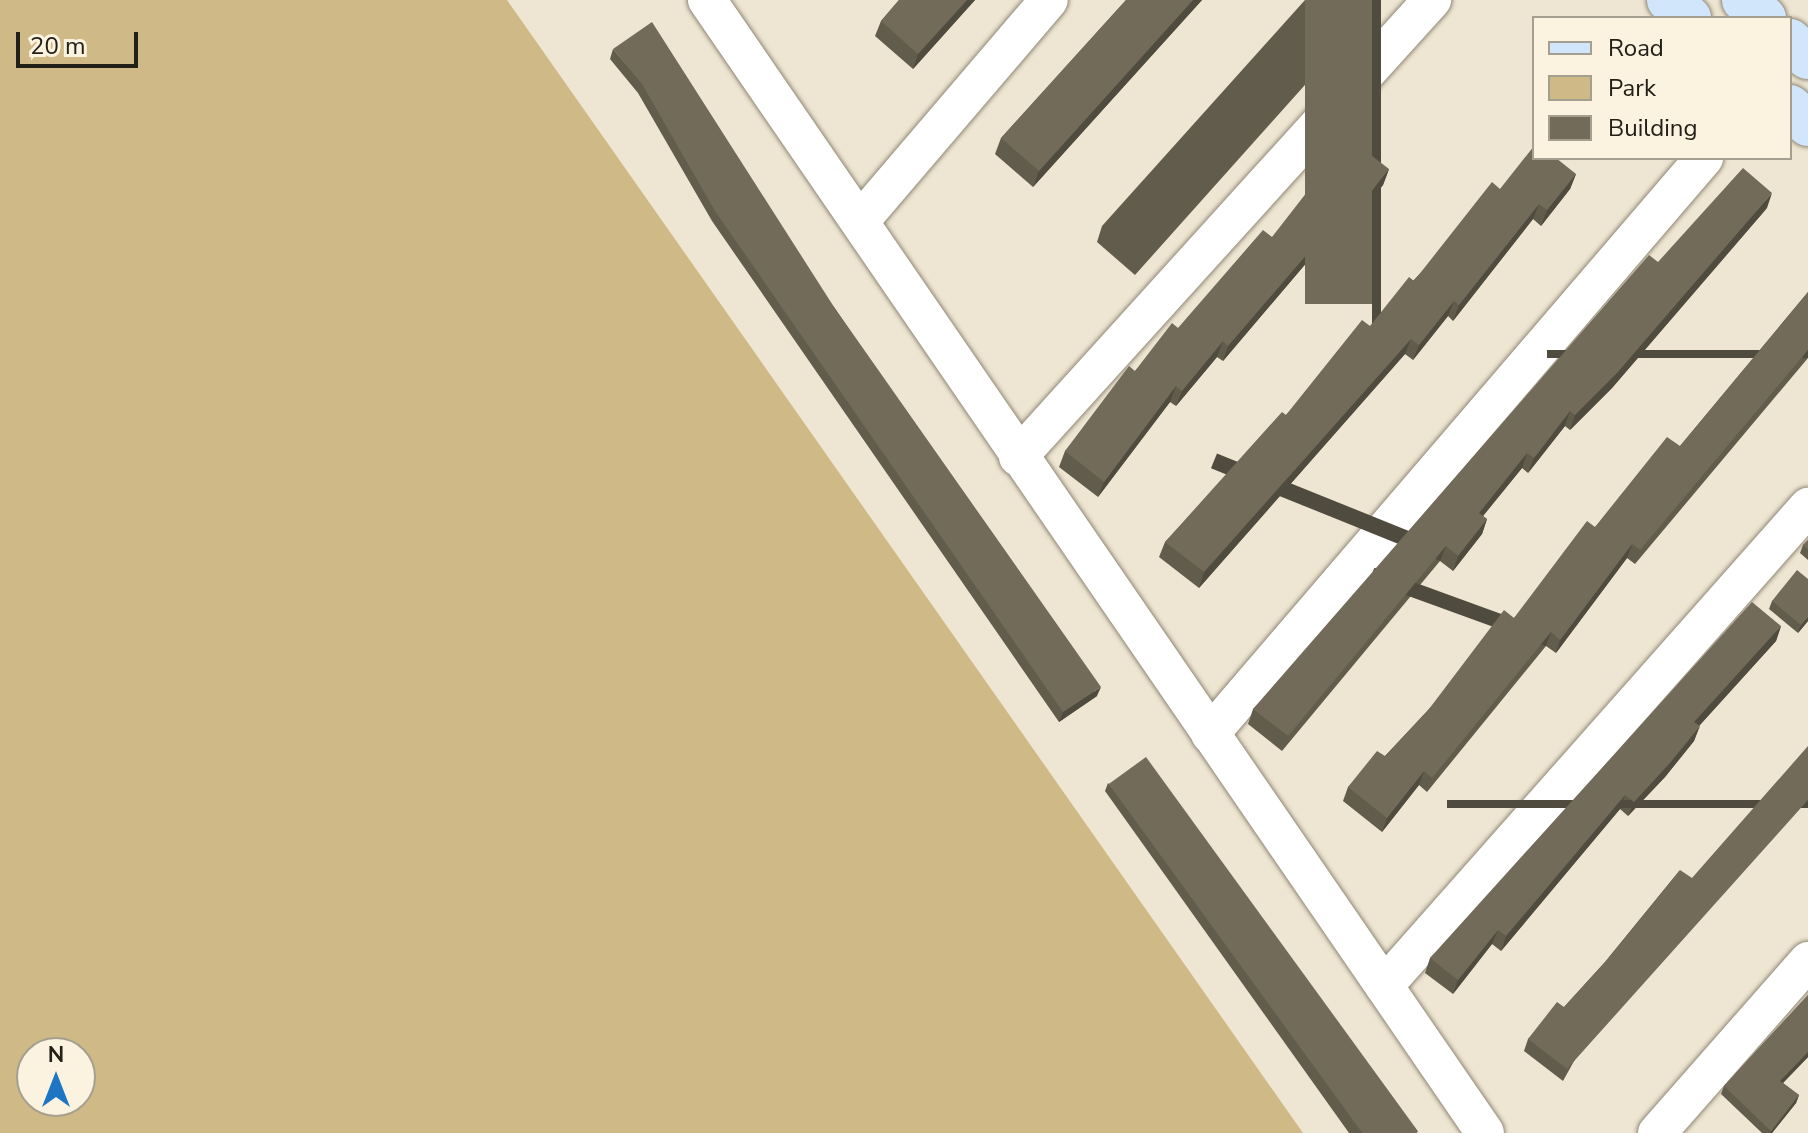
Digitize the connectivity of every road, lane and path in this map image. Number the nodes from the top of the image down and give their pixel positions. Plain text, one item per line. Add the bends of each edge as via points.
1 (707, 0) edge
2 (1049, 0) edge
3 (1432, 0) edge
4 (1669, 0) edge
5 (1744, 0) edge
6 (1687, 16) edge
7 (1762, 16) edge
8 (1792, 109) edge
9 (1808, 124) edge
10 (1702, 160) edge
11 (861, 220) junction
12 (1018, 457) junction
13 (1808, 507) edge
14 (1210, 734) junction
15 (1808, 961) edge
16 (1384, 986) junction
17 (1485, 1133) edge
18 (1657, 1133) edge

1 - 11 street
2 - 11 street
3 - 12 street
4 - 6 street
5 - 7 street
8 - 9 street
10 - 14 street
11 - 12 street
12 - 14 street
13 - 16 street
14 - 16 street
15 - 18 street
16 - 17 street

